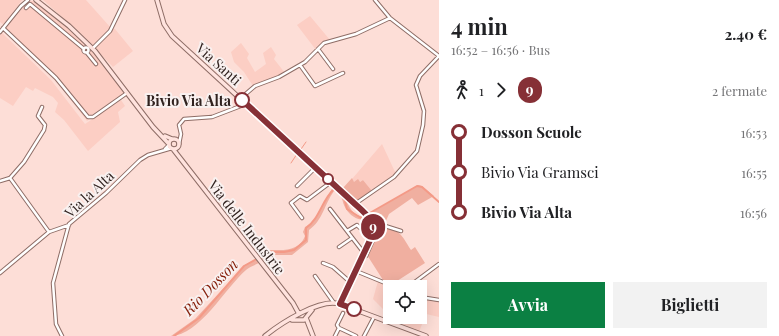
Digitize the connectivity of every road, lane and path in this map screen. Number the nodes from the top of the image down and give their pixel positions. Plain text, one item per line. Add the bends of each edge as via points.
1 (24, 0) edge
2 (28, 0) edge
3 (36, 0) edge
4 (41, 0) edge
5 (125, 0) edge
6 (157, 0) edge
7 (375, 0) edge
8 (21, 6) junction
9 (26, 8) dead end
10 (390, 18) junction
11 (3, 28) junction
12 (0, 32) edge
13 (94, 47) junction
14 (318, 49) junction
15 (439, 56) edge
16 (96, 64) dead end
17 (300, 65) junction
18 (333, 69) dead end
19 (343, 73) dead end
20 (127, 92) junction
21 (241, 98) junction
22 (246, 103) junction
23 (42, 107) dead end
24 (182, 134) junction
25 (174, 139) junction
26 (178, 145) junction
27 (171, 146) junction
28 (184, 164) junction
29 (316, 167) junction
30 (10, 178) junction
31 (0, 181) edge
32 (331, 182) junction
33 (298, 186) dead end
34 (355, 204) junction
35 (330, 209) dead end
36 (302, 218) dead end
37 (69, 224) junction
38 (360, 228) dead end
39 (347, 231) junction
40 (401, 231) dead end
41 (49, 232) junction
42 (352, 238) junction
43 (339, 247) dead end
44 (365, 254) junction
45 (323, 263) dead end
46 (439, 264) edge
47 (356, 271) junction
48 (0, 273) edge
49 (315, 276) dead end
50 (418, 280) edge
51 (350, 282) junction
52 (383, 282) edge
53 (427, 298) edge
54 (439, 300) edge
55 (334, 303) junction
56 (340, 304) junction
57 (343, 313) dead end
58 (302, 316) junction
59 (374, 316) junction
60 (338, 328) junction
61 (420, 335) edge
62 (62, 336) edge
63 (265, 336) edge
64 (313, 336) edge
65 (335, 336) edge
66 (355, 336) edge
67 (364, 336) edge
68 (426, 336) edge

1 - 8 street
2 - 8 street
3 - 20 main road, Via delle Industrie via 90,46
4 - 13 main road
5 - 13 street via 110,31
6 - 21 main road, Via Santi via 168,31
7 - 10 street
8 - 11 street
9 - 16 street via 30,4 84,49 88,48 87,53
10 - 14 street via 356,34 325,42
10 - 15 street
11 - 12 street
11 - 20 street via 56,78 88,117 93,117
13 - 25 main road via 157,129 164,136
14 - 17 street
14 - 18 street
15 - 34 street via 420,76 416,85 424,111 417,151 394,177
17 - 19 street via 315,86
17 - 21 street via 256,86
20 - 27 main road, Via delle Industrie
21 - 22 main road, Via Santi
22 - 24 street via 212,117 184,119 179,125
22 - 29 main road, Via Santi
23 - 30 street via 38,116 45,125 40,140
24 - 25 street
24 - 26 street
25 - 26 main road, Via delle Industrie
25 - 27 main road
26 - 27 main road
26 - 28 main road, Via delle Industrie
27 - 28 main road, Via delle Industrie
27 - 37 street, Via la Alta via 140,160
28 - 58 main road, Via delle Industrie
29 - 32 main road, Via Santi
29 - 33 street
30 - 31 street
30 - 41 street
32 - 34 main road, Via Santi
32 - 36 street via 307,200 300,196 291,203
34 - 44 main road, Via Santi via 367,216 373,230
35 - 39 street
37 - 41 street
37 - 62 street, Via la Alta via 53,282 56,324
38 - 39 street via 357,225
39 - 42 street
40 - 44 street via 379,226
41 - 48 street
42 - 43 street
42 - 44 street
44 - 47 main road, Via Santi
45 - 51 street via 333,267
46 - 50 street
47 - 51 main road, Via Santi
47 - 52 street
49 - 55 street
51 - 56 main road, Via Santi
53 - 54 street
55 - 56 main road
55 - 58 main road
56 - 59 main road
57 - 60 street
58 - 63 main road
58 - 64 main road, Via delle Industrie
59 - 61 main road
59 - 67 street
60 - 65 street
60 - 66 street
61 - 68 main road

